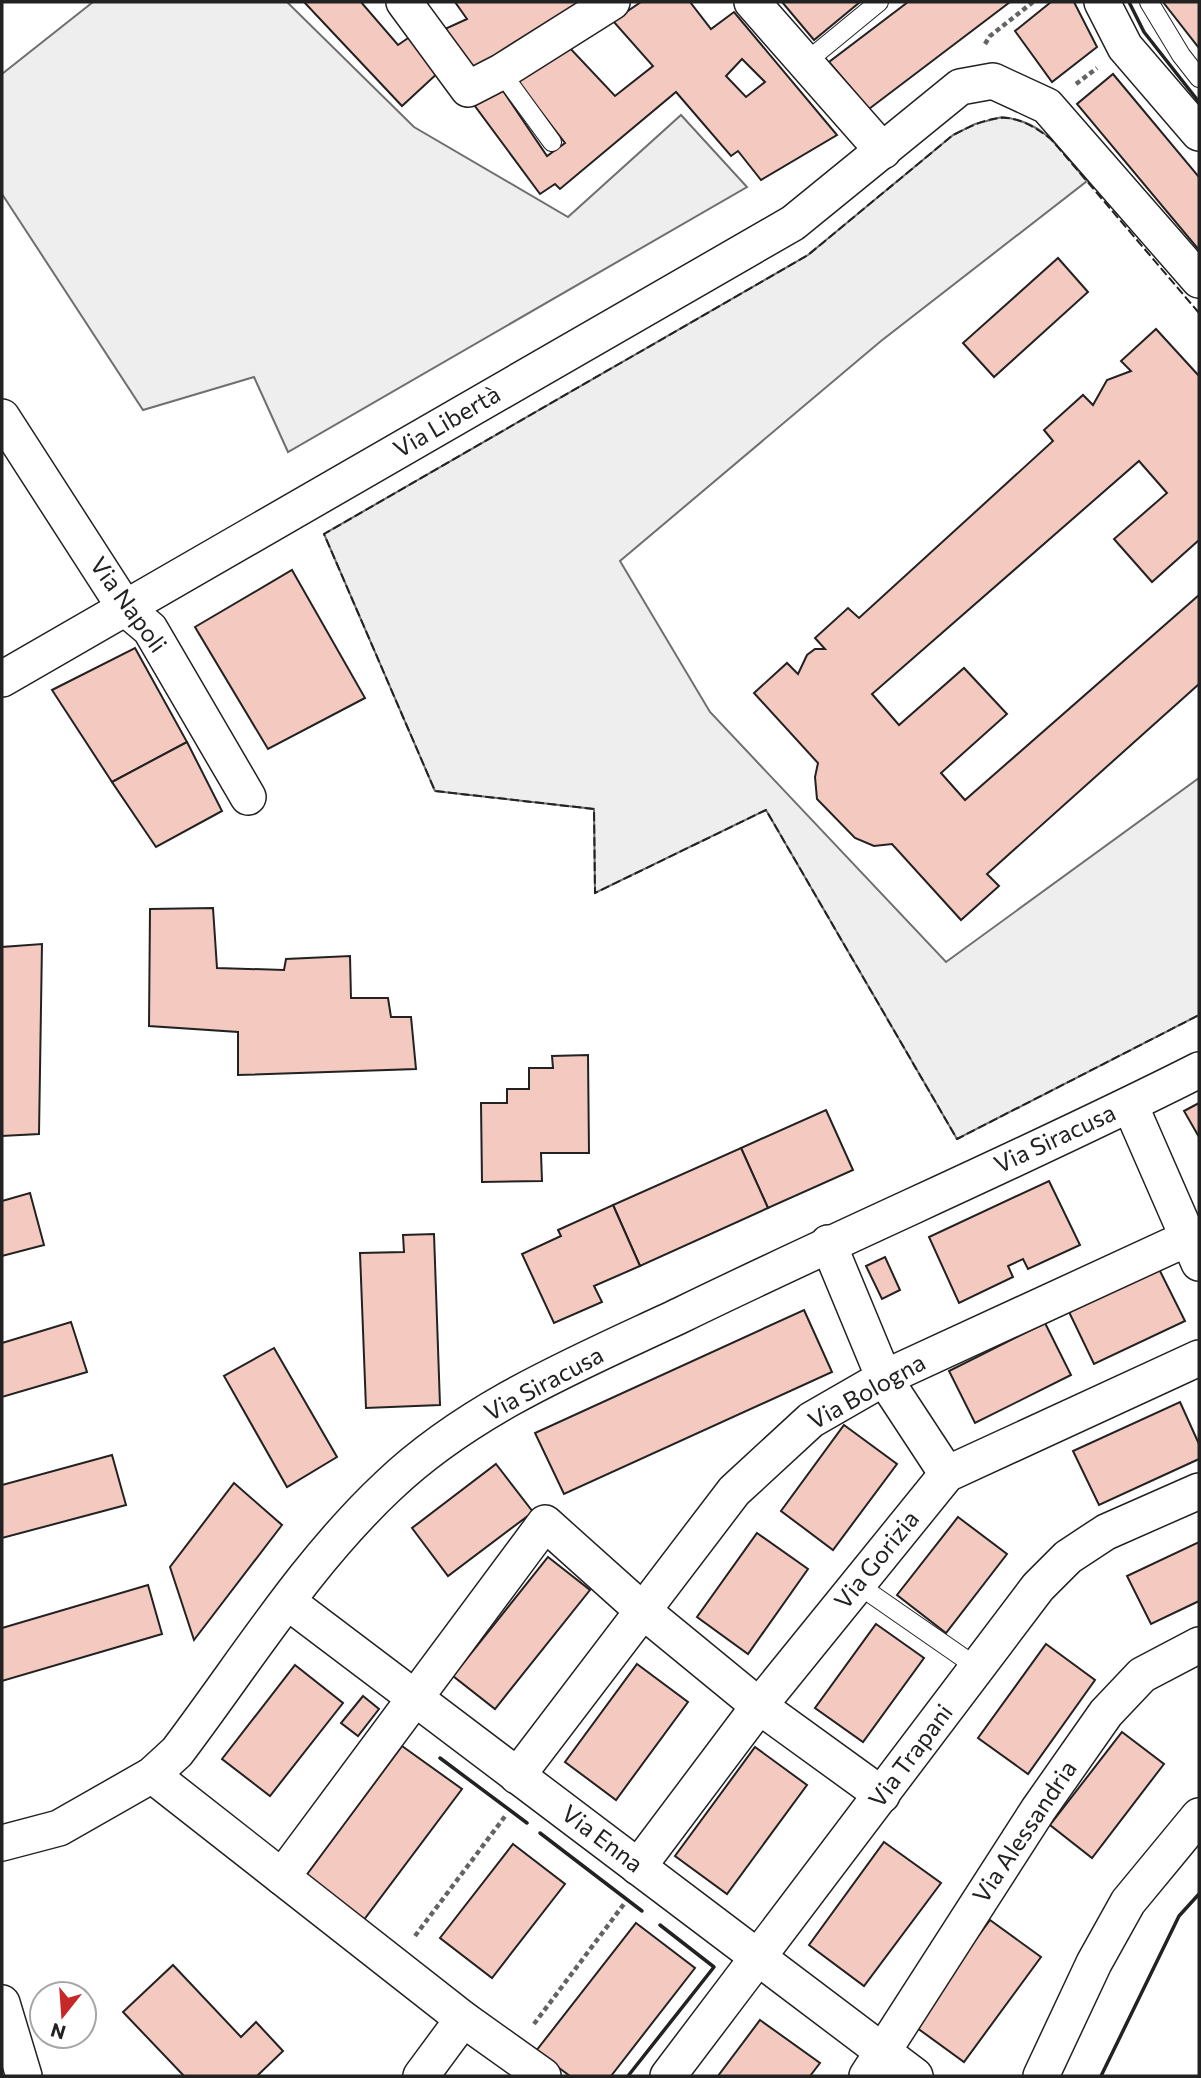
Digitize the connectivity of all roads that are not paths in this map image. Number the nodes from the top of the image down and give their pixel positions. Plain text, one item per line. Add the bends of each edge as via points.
1 (404, 2) edge
2 (612, 2) edge
3 (752, 2) edge
4 (879, 2) edge
5 (1102, 2) edge
6 (1149, 2) edge
7 (806, 62) junction
8 (500, 72) junction
9 (1199, 78) edge
10 (1199, 133) edge
11 (552, 142) dead end
12 (883, 151) junction
13 (1199, 280) edge
14 (2, 418) edge
15 (125, 608) junction
16 (2, 679) edge
17 (248, 797) dead end
18 (1199, 1070) edge
19 (1130, 1105) junction
20 (828, 1243) junction
21 (1194, 1250) edge
22 (1199, 1358) edge
23 (884, 1378) junction
24 (947, 1474) junction
25 (1199, 1490) edge
26 (857, 1584) junction
27 (288, 1602) junction
28 (642, 1610) junction
29 (1199, 1645) edge
30 (978, 1668) junction
31 (415, 1700) junction
32 (759, 1706) junction
33 (152, 1774) junction
34 (517, 1776) junction
35 (882, 1795) junction
36 (1199, 1816) edge
37 (2, 1843) edge
38 (638, 1867) junction
39 (282, 1877) junction
40 (759, 1958) junction
41 (2, 2003) edge
42 (463, 2019) junction
43 (875, 2064) edge
44 (20, 2075) edge
45 (421, 2076) edge
46 (543, 2076) edge
47 (668, 2076) edge
48 (915, 2076) edge
49 (1041, 2076) edge

1 - 8 street via 468,89
2 - 8 street
3 - 7 street
4 - 7 lane
5 - 10 street via 1125,47
6 - 9 lane
7 - 12 street
8 - 11 lane
12 - 13 street, Via Libertà via 960,87 993,81 1047,106
12 - 15 street, Via Libertà via 793,223
14 - 15 street, Via Napoli
15 - 16 street, Via Libertà
15 - 17 street, Via Napoli via 150,629
18 - 19 street, Via Siracusa
19 - 20 street, Via Siracusa
19 - 21 street
20 - 23 street
20 - 27 street, Via Siracusa via 517,1394 446,1439 389,1484
21 - 23 street, Via Bologna
22 - 24 street, Via Gorizia
23 - 24 street
23 - 28 street, Via Bologna via 811,1420 733,1491
24 - 26 street, Via Gorizia
25 - 30 street, Via Trapani via 1106,1532 1068,1557 1038,1587
26 - 30 lane
26 - 32 street, Via Gorizia
27 - 31 street, Via Enna
27 - 33 street, Via Siracusa via 177,1752
28 - 31 street via 545,1523
28 - 32 street
28 - 34 street, Via Bologna
29 - 43 street, Via Alessandria via 1142,1675 1107,1713 1038,1810
30 - 35 street, Via Trapani
31 - 34 street, Via Enna
31 - 39 street
32 - 35 street
32 - 38 street, Via Gorizia
33 - 37 street, Via Siracusa via 59,1828
33 - 39 street
34 - 38 street, Via Enna
35 - 40 street, Via Trapani
36 - 49 street via 1128,1902
38 - 40 street, Via Enna
39 - 42 street
40 - 43 street, Via Enna
40 - 47 street, Via Trapani
41 - 44 street
42 - 45 street
42 - 46 street
43 - 48 street, Via Enna

